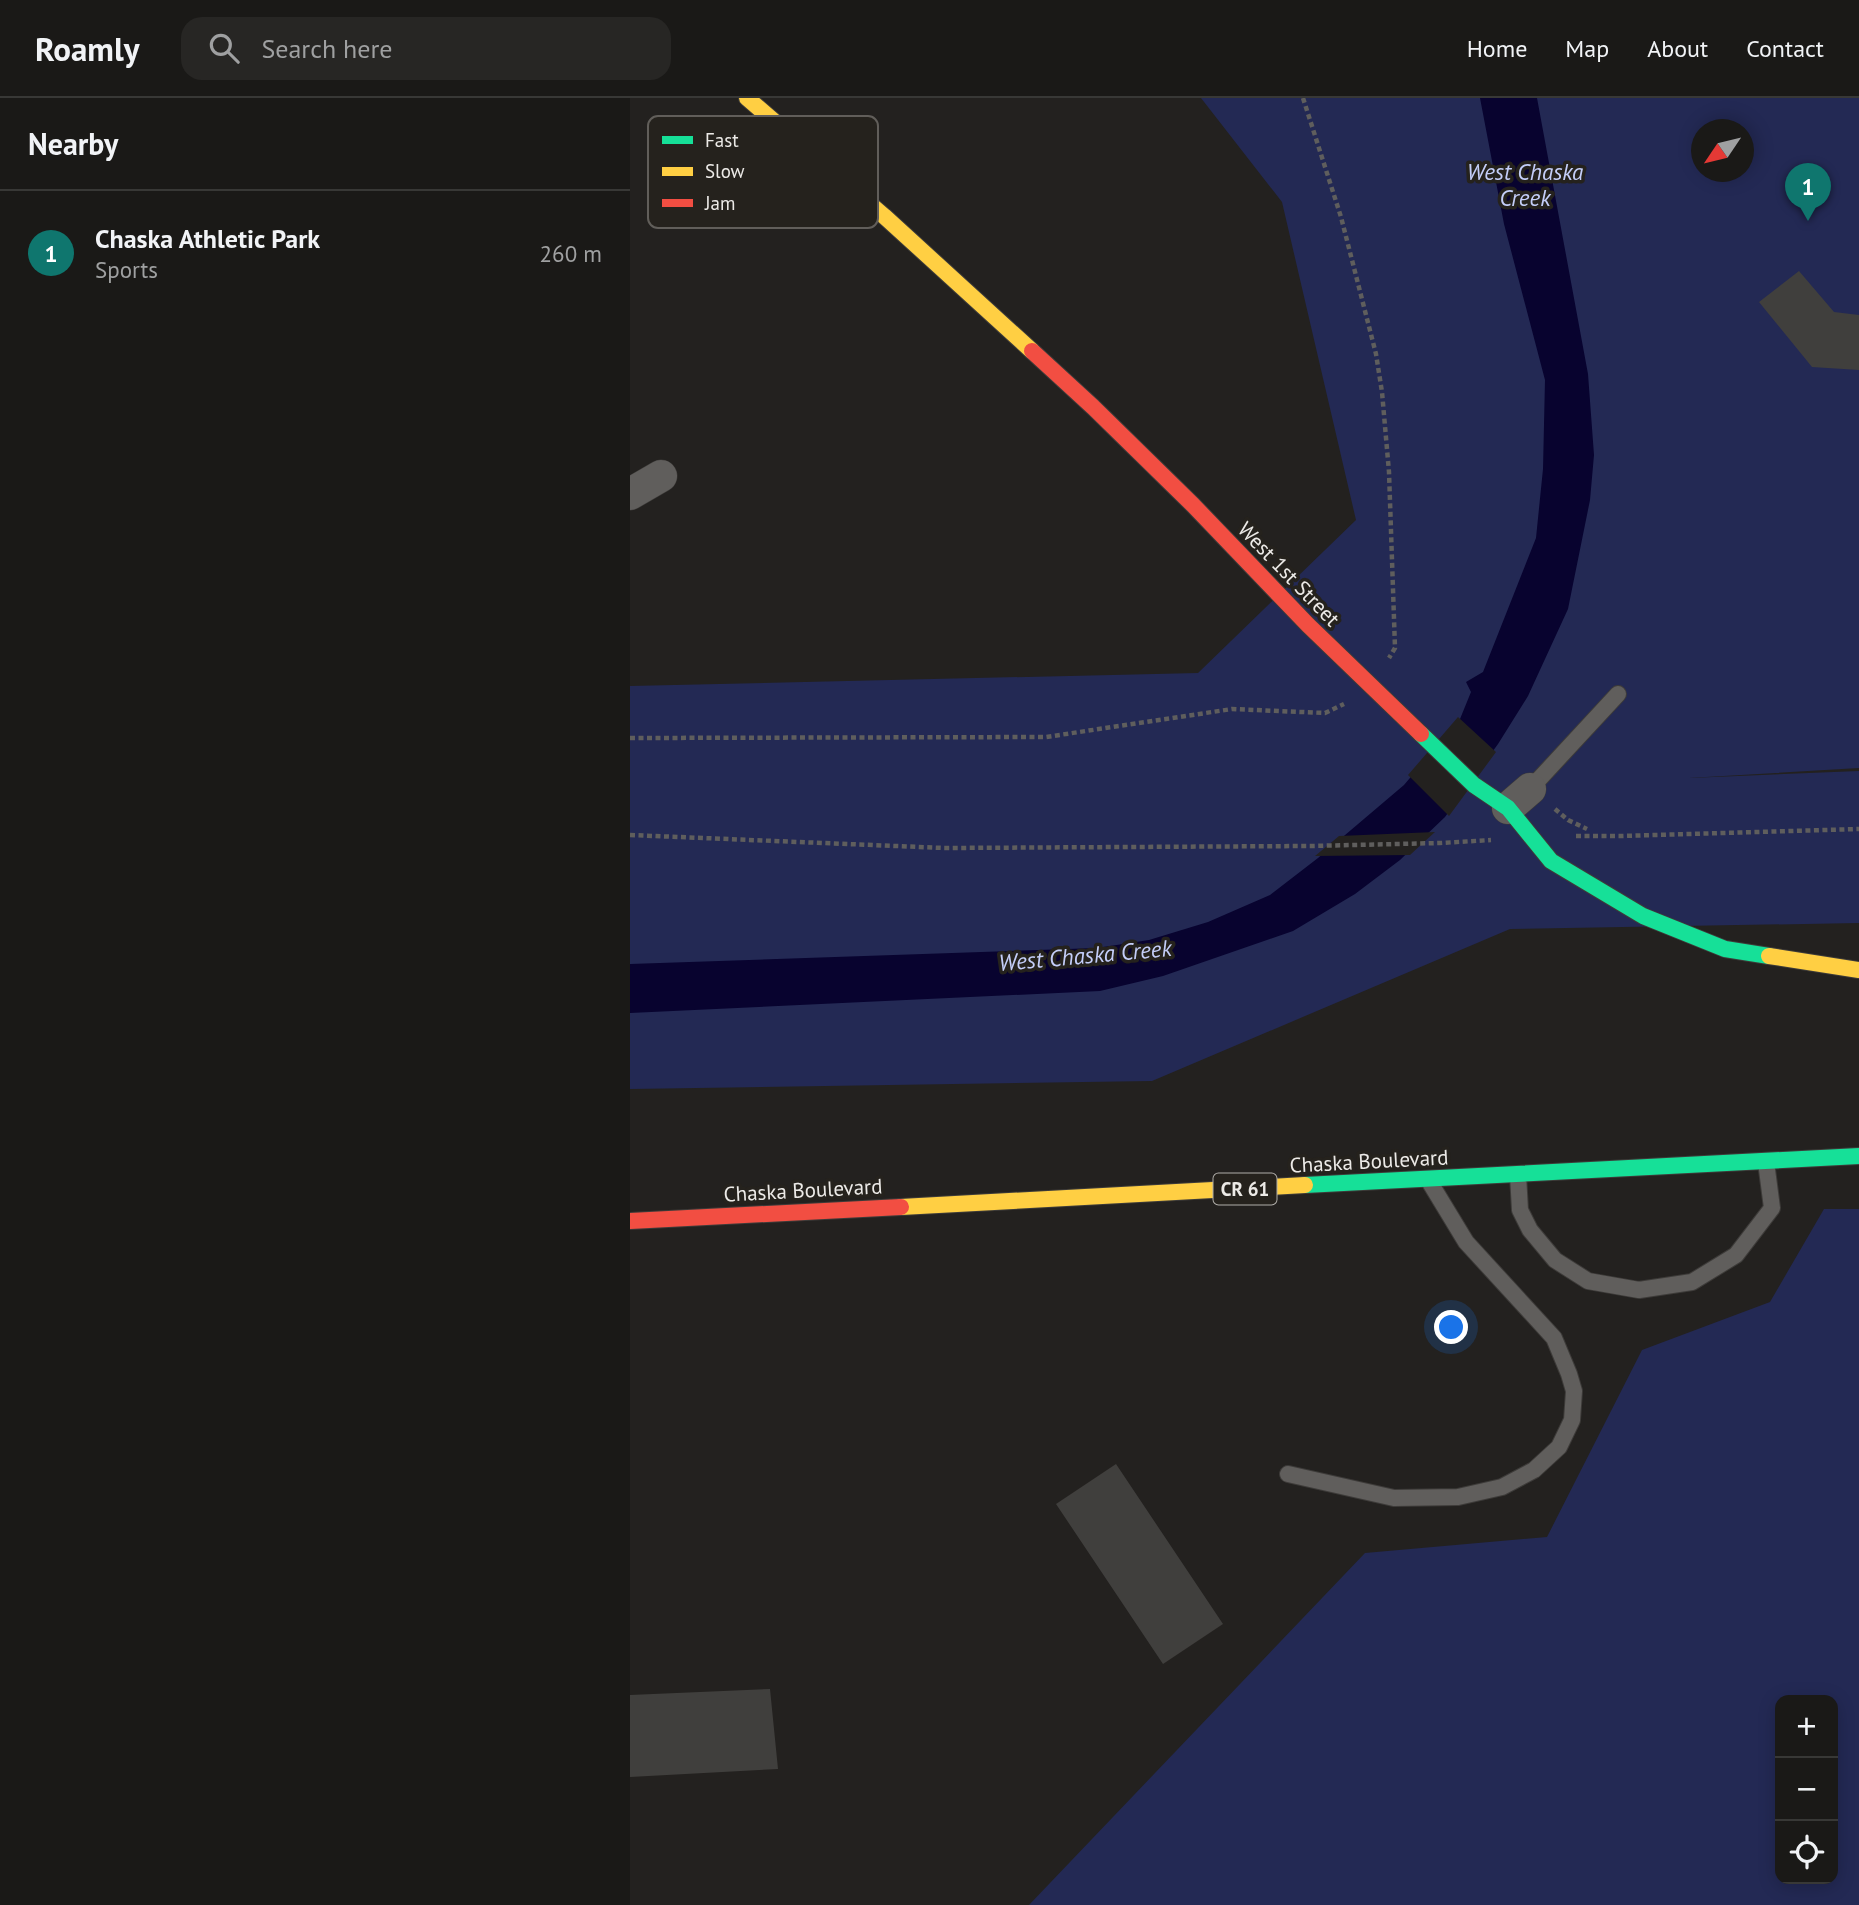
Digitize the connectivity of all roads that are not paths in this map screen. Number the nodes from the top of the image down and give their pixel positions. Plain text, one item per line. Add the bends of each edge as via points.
1 (747, 98) edge
2 (768, 116) edge
3 (878, 211) edge
4 (661, 476) dead end
5 (630, 494) edge
6 (1618, 694) dead end
7 (1519, 799) junction
8 (1859, 970) edge
9 (1859, 1156) edge
10 (1766, 1162) junction
11 (1518, 1175) junction
12 (1427, 1179) junction
13 (630, 1221) edge
14 (1288, 1474) dead end

1 - 2 street, West 1st Street
3 - 7 street, West 1st Street via 1093,407 1474,785
4 - 5 street
6 - 7 lane
7 - 8 street, West 1st Street via 1551,861 1643,916 1725,949
9 - 10 street, Chaska Boulevard / CR 61
10 - 11 street, Chaska Boulevard / CR 61
10 - 11 lane via 1772,1208 1736,1255 1692,1282 1639,1290 1588,1282 1555,1260 1520,1210
11 - 12 street, Chaska Boulevard / CR 61
12 - 13 street, Chaska Boulevard / CR 61
12 - 14 lane via 1466,1242 1554,1338 1574,1391 1572,1420 1559,1447 1534,1470 1502,1487 1458,1497 1394,1497

